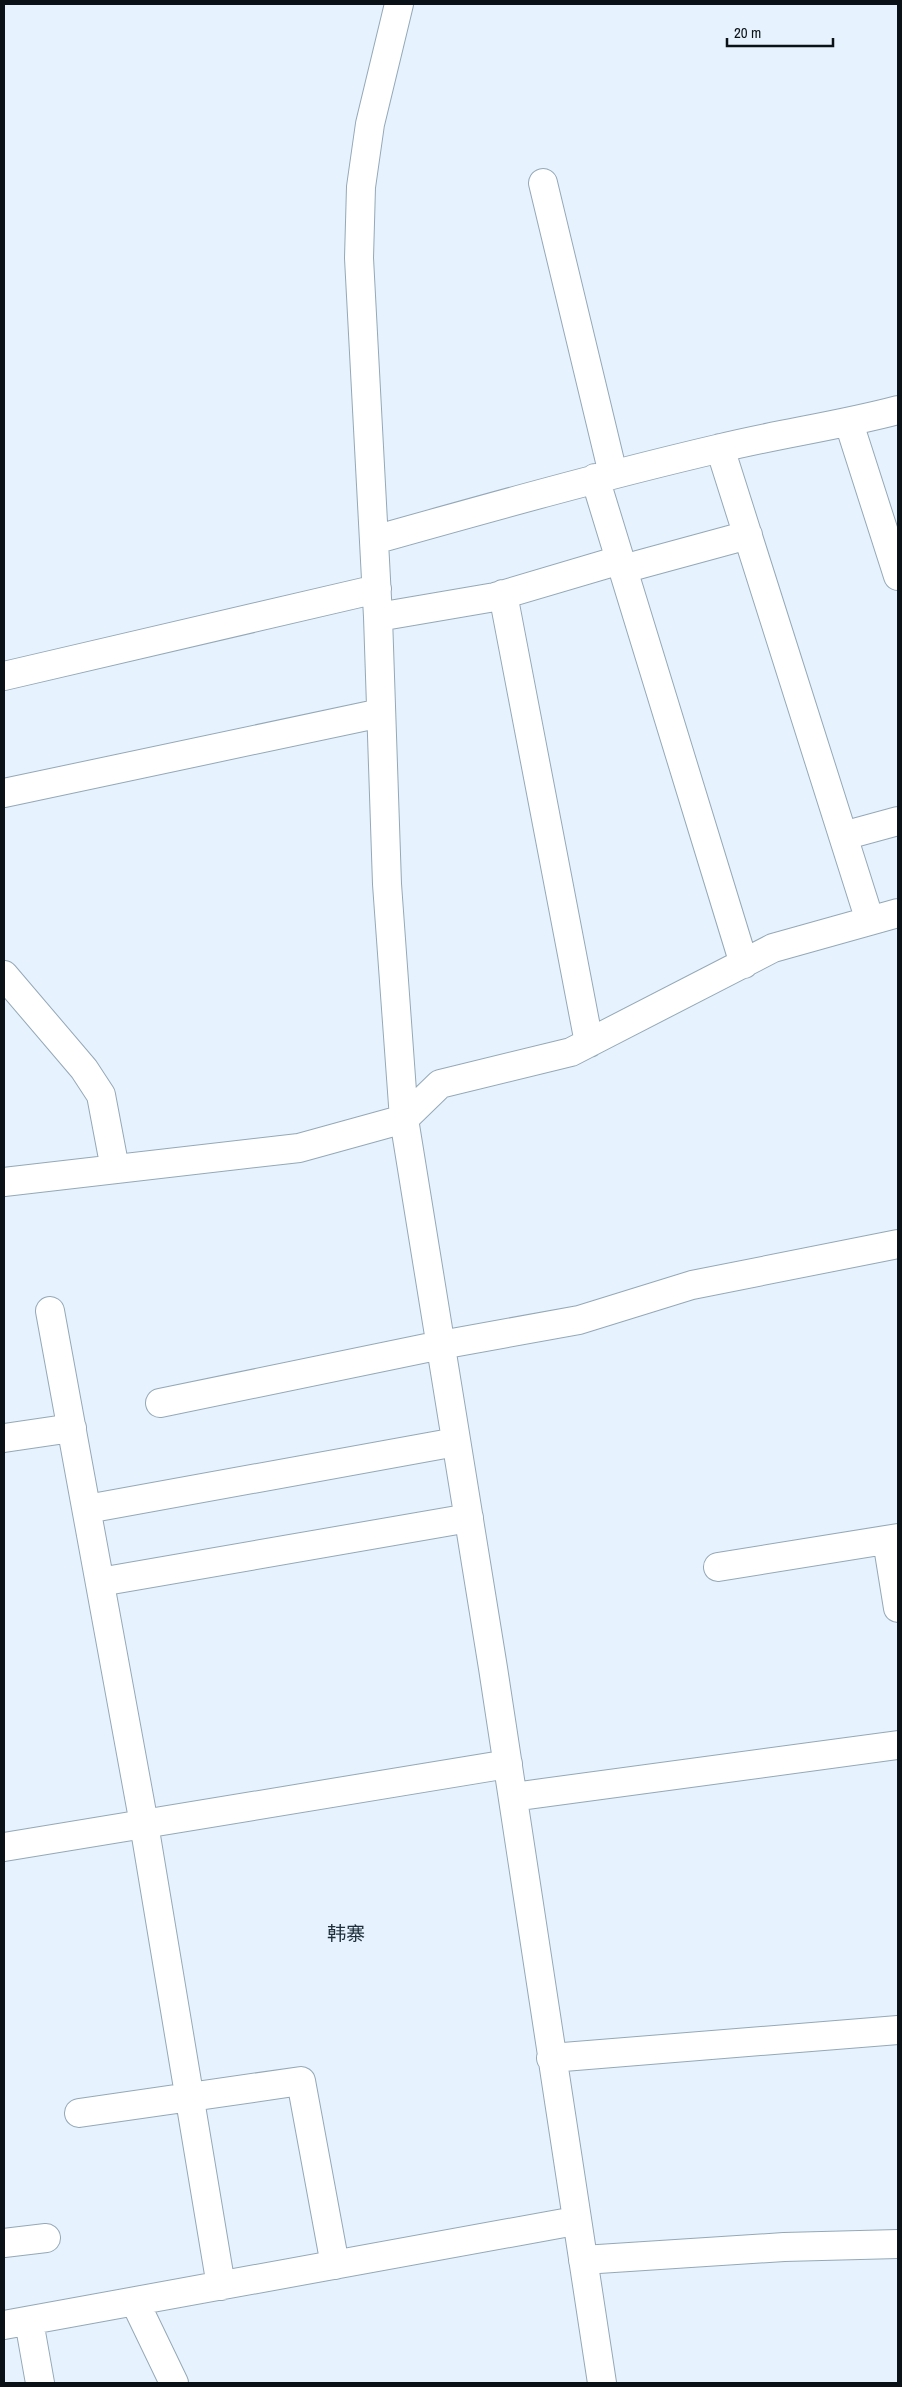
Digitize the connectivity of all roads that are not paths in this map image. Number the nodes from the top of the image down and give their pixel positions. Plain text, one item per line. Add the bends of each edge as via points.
1 (399, 4) edge
2 (543, 182) dead end
3 (898, 410) edge
4 (849, 423) junction
5 (720, 448) junction
6 (604, 476) junction
7 (748, 535) junction
8 (374, 540) junction
9 (621, 565) junction
10 (898, 576) edge
11 (377, 589) junction
12 (503, 594) junction
13 (378, 617) junction
14 (4, 676) edge
15 (381, 713) junction
16 (4, 794) edge
17 (898, 821) edge
18 (843, 836) junction
19 (898, 913) edge
20 (870, 921) junction
21 (744, 964) junction
22 (4, 976) edge
23 (589, 1043) junction
24 (404, 1118) junction
25 (115, 1169) junction
26 (4, 1182) edge
27 (898, 1244) edge
28 (50, 1311) dead end
29 (441, 1345) junction
30 (160, 1403) dead end
31 (72, 1428) junction
32 (4, 1438) edge
33 (456, 1442) junction
34 (87, 1509) junction
35 (469, 1518) junction
36 (893, 1539) edge
37 (718, 1567) dead end
38 (100, 1582) junction
39 (898, 1608) edge
40 (898, 1745) edge
41 (508, 1764) junction
42 (513, 1797) junction
43 (144, 1824) junction
44 (4, 1847) edge
45 (898, 2030) edge
46 (551, 2058) junction
47 (190, 2098) junction
48 (79, 2113) dead end
49 (575, 2221) junction
50 (46, 2238) dead end
51 (4, 2243) edge
52 (898, 2244) edge
53 (583, 2260) junction
54 (335, 2265) junction
55 (221, 2286) junction
56 (135, 2302) junction
57 (16, 2323) edge
58 (40, 2383) edge
59 (174, 2383) edge
60 (602, 2383) edge

1 - 8 street via 370,124 361,187 359,258
2 - 6 street
3 - 4 street
4 - 5 street
4 - 10 street
5 - 6 street
5 - 7 street
6 - 8 street
6 - 9 street
7 - 9 street
7 - 18 street
8 - 11 street
9 - 12 street
9 - 21 street
11 - 13 street
11 - 14 street
12 - 13 street
12 - 23 street
13 - 15 street
15 - 16 street
15 - 24 street via 387,884
17 - 18 street
18 - 20 street
19 - 20 street
20 - 21 street via 773,948
21 - 23 street
22 - 25 street via 84,1069 101,1095
23 - 24 street via 571,1052 440,1084
24 - 25 street via 299,1148
24 - 29 street
25 - 26 street
27 - 29 street via 692,1285 579,1320
28 - 31 street
29 - 30 street
29 - 33 street
31 - 32 street
31 - 34 street
33 - 34 street
33 - 35 street
34 - 38 street
35 - 38 street
35 - 41 street
36 - 37 street
36 - 39 street
38 - 43 street
40 - 42 street
41 - 42 street
41 - 43 street
42 - 46 street
43 - 44 street
43 - 47 street
45 - 46 street
46 - 49 street
47 - 48 street
47 - 54 street via 301,2081
47 - 55 street
49 - 53 street
49 - 54 street
50 - 51 street
52 - 53 street via 784,2247
53 - 60 street
54 - 55 street
55 - 56 street
56 - 57 street
56 - 59 street
57 - 58 street

